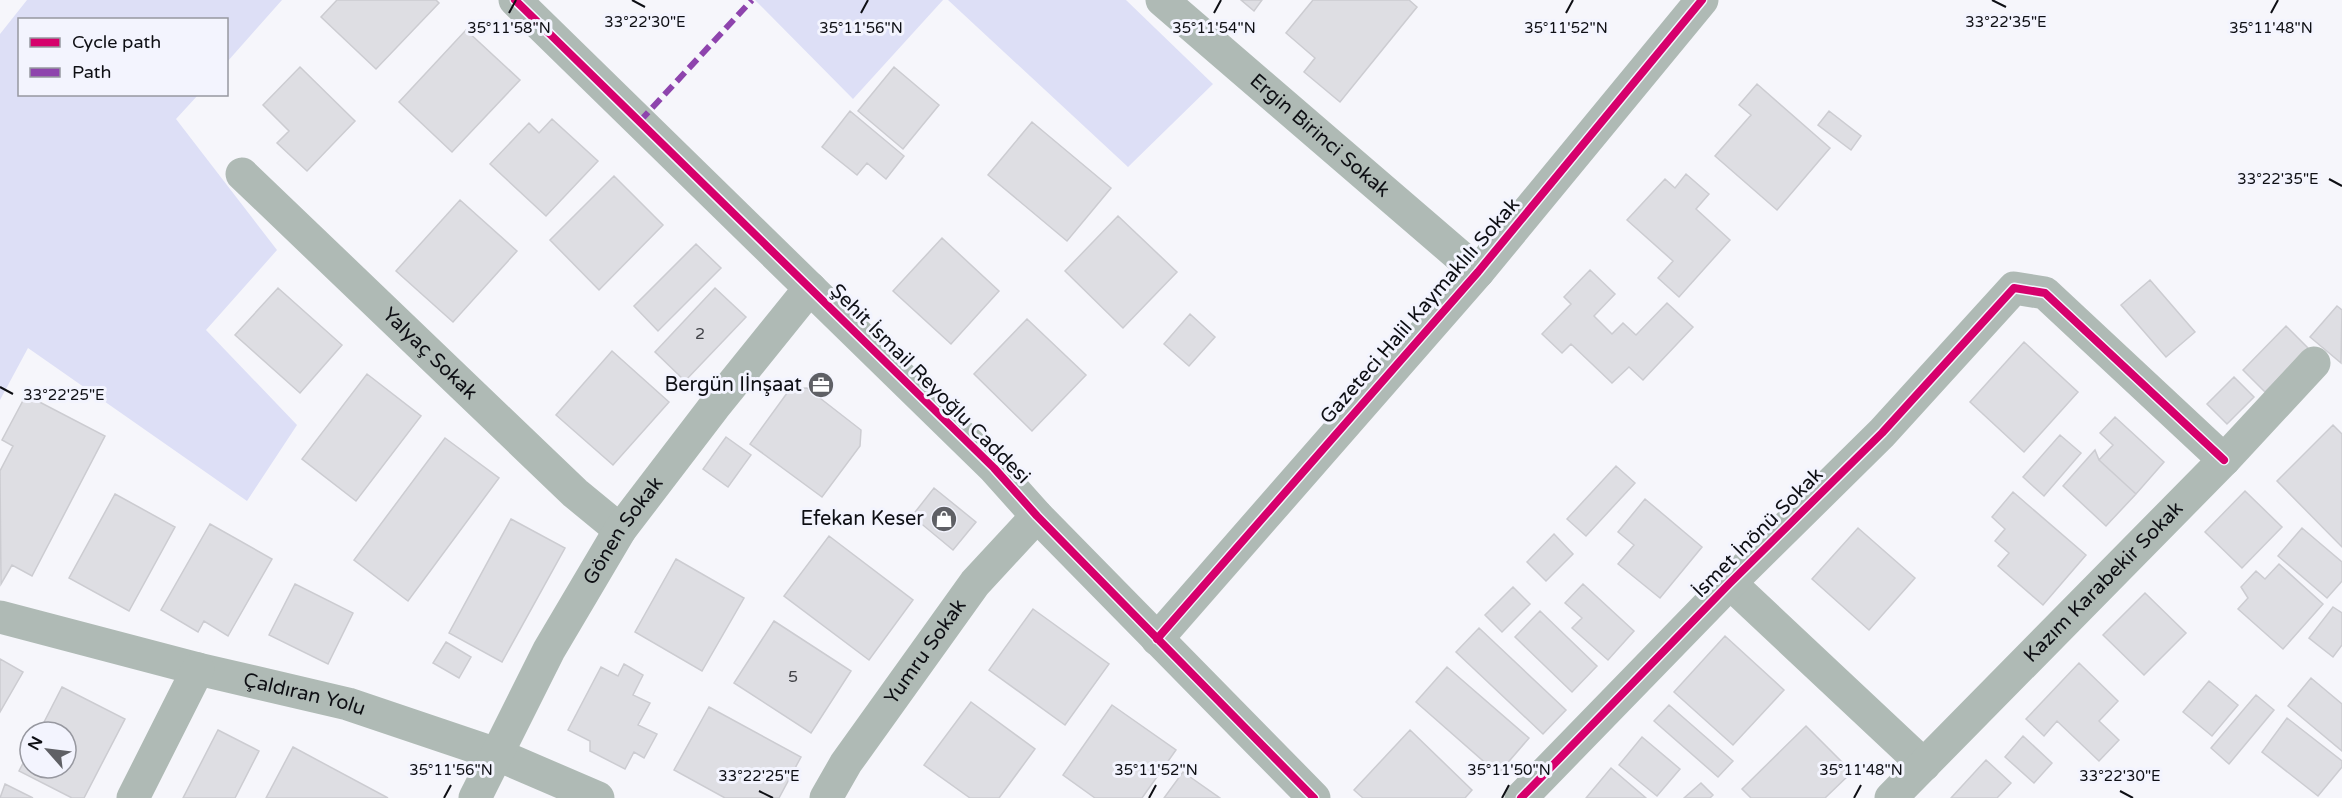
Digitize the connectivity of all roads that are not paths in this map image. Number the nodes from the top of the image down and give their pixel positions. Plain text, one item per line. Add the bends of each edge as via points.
1 (515, 0) edge
2 (1162, 0) edge
3 (1702, 0) edge
4 (242, 174) dead end
5 (1478, 272) junction
6 (810, 288) junction
7 (2314, 363) dead end
8 (2224, 460) junction
9 (1037, 516) junction
10 (620, 530) junction
11 (1730, 583) junction
12 (0, 617) edge
13 (1158, 639) junction
14 (198, 669) junction
15 (496, 754) junction
16 (1924, 765) junction
17 (133, 798) edge
18 (475, 798) edge
19 (598, 798) edge
20 (826, 798) edge
21 (1314, 798) edge
22 (1521, 798) edge
23 (1891, 798) edge

1 - 6 street, Şehit İsmail Reyoğlu Caddesi
2 - 5 street, Ergin Birinci Sokak
3 - 5 street, Gazeteci Halil Kaymaklılı Sokak
4 - 10 street, Yalyaç Sokak via 575,493
5 - 13 street, Gazeteci Halil Kaymaklılı Sokak
6 - 9 street, Şehit İsmail Reyoğlu Caddesi via 994,468
6 - 10 street, Gönen Sokak
7 - 8 street, Kazım Karabekir Sokak
8 - 11 street, İsmet İnönü Sokak via 2045,293 2013,288 1882,433
8 - 16 street, Kazım Karabekir Sokak
9 - 13 street, Şehit İsmail Reyoğlu Caddesi
9 - 20 street, Yumru Sokak via 975,583
10 - 15 street, Gönen Sokak via 549,650
11 - 16 street
11 - 22 street, İsmet İnönü Sokak
12 - 14 street, Çaldıran Yolu
13 - 21 street, Şehit İsmail Reyoğlu Caddesi
14 - 15 street, Çaldıran Yolu via 348,704
14 - 17 street
15 - 18 street, Gönen Sokak
15 - 19 street, Çaldıran Yolu
16 - 23 street, Kazım Karabekir Sokak

